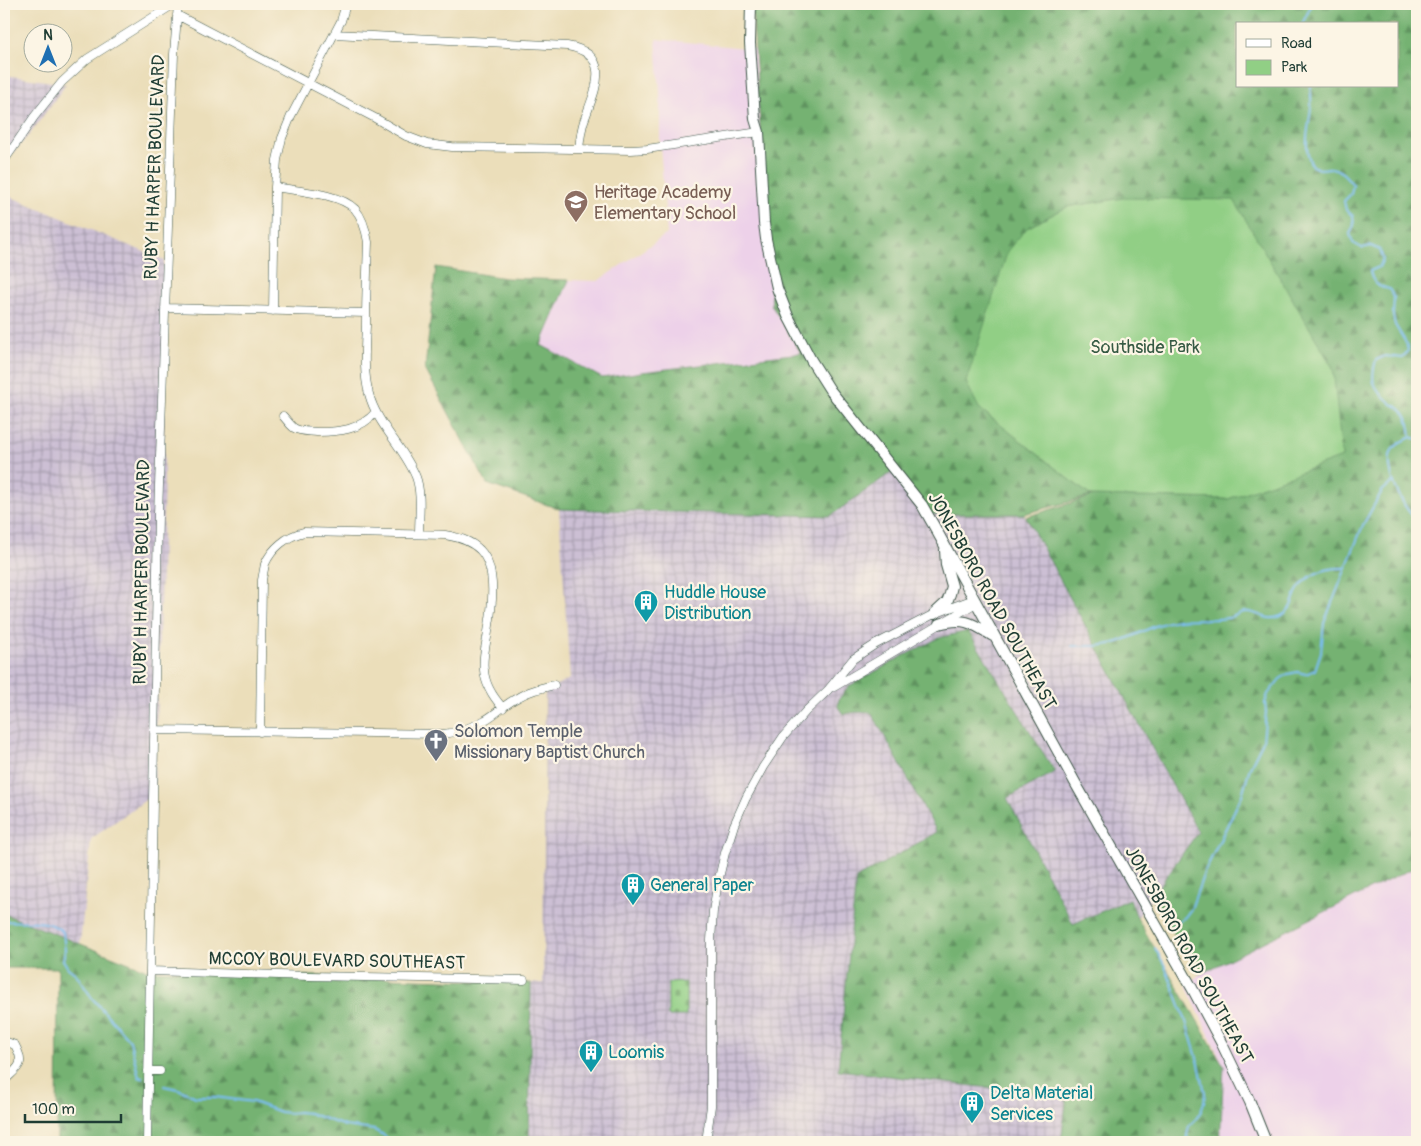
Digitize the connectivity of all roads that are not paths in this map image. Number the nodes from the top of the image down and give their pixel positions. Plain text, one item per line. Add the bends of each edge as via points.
1 (174, 4) edge
2 (178, 4) edge
3 (346, 4) edge
4 (751, 4) edge
5 (177, 15) junction
6 (334, 34) junction
7 (308, 84) junction
8 (759, 132) junction
9 (579, 149) junction
10 (4, 161) edge
11 (275, 187) junction
12 (165, 308) junction
13 (273, 311) junction
14 (366, 313) junction
15 (376, 412) junction
16 (284, 416) dead end
17 (419, 534) junction
18 (945, 547) junction
19 (975, 601) junction
20 (934, 614) junction
21 (939, 624) junction
22 (905, 629) junction
23 (994, 636) junction
24 (911, 640) junction
25 (554, 685) dead end
26 (828, 690) junction
27 (503, 708) junction
28 (154, 730) junction
29 (260, 732) junction
30 (150, 971) junction
31 (524, 980) dead end
32 (4, 1041) edge
33 (148, 1071) junction
34 (160, 1071) dead end
35 (4, 1081) edge
36 (147, 1142) edge
37 (706, 1142) edge
38 (1266, 1142) edge

1 - 10 street via 87,59 62,82
2 - 5 street, RUBY H HARPER BOULEVARD
3 - 6 street
4 - 8 main road, JONESBORO ROAD SOUTHEAST via 750,44 755,119
5 - 7 street
5 - 12 street, RUBY H HARPER BOULEVARD
6 - 7 street
6 - 9 street via 567,46 585,51 594,61 598,75
7 - 9 street via 427,144
7 - 11 street via 282,138
8 - 9 street via 647,150
8 - 18 main road, JONESBORO ROAD SOUTHEAST via 766,239 777,288 788,316 830,390 922,505
11 - 13 street
11 - 14 street via 334,197 358,213 368,242
12 - 13 street
12 - 28 street, RUBY H HARPER BOULEVARD
13 - 14 street
14 - 15 street via 366,377
15 - 16 street via 353,428 334,432 294,428
15 - 17 street via 416,477 420,502
17 - 27 street via 461,538 480,550 487,561 492,590 484,670 490,691
17 - 29 street via 304,532 288,538 273,551 265,564 262,580
18 - 19 main road, JONESBORO ROAD SOUTHEAST
18 - 20 main road via 952,586 947,602
19 - 20 street
19 - 21 street
19 - 23 main road, JONESBORO ROAD SOUTHEAST
20 - 22 street
21 - 23 main road via 954,620 968,622
21 - 24 street
22 - 24 street
22 - 26 street via 853,659
23 - 38 main road, JONESBORO ROAD SOUTHEAST via 1192,988 1250,1102
24 - 26 street
25 - 27 street via 525,693
26 - 37 street via 793,725 763,767 734,825 725,853 713,911 711,940 711,1106
27 - 29 street via 474,726 444,734
28 - 29 street
28 - 30 street, RUBY H HARPER BOULEVARD
30 - 31 street, MCCOY BOULEVARD SOUTHEAST
30 - 33 street, RUBY H HARPER BOULEVARD
32 - 35 street via 15,1045 21,1056 19,1067
33 - 34 street
33 - 36 street, RUBY H HARPER BOULEVARD

